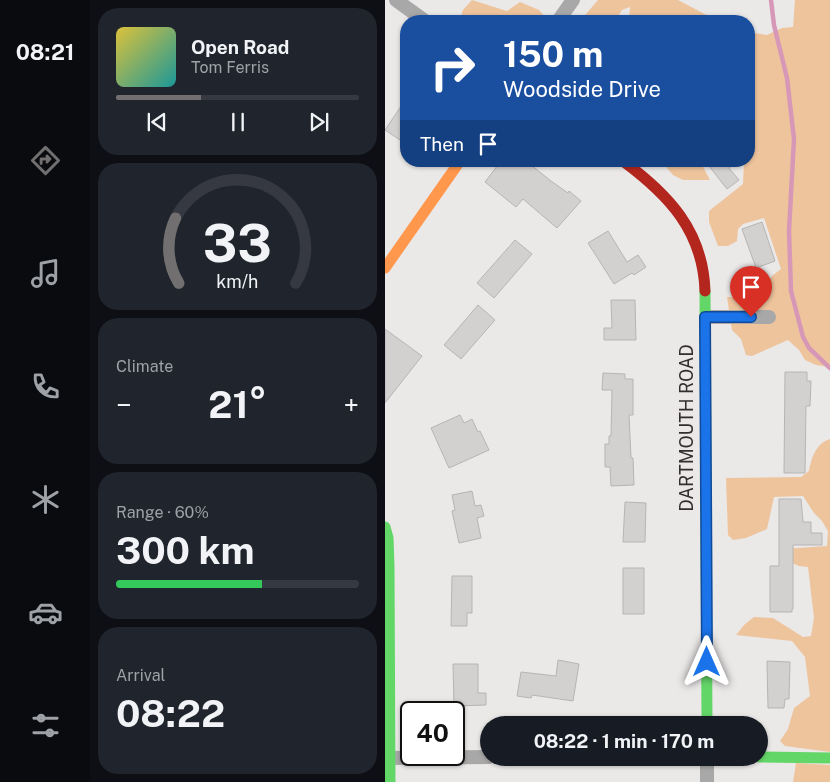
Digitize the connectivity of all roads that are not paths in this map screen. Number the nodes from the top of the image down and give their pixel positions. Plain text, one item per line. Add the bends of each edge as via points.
1 (396, 0) edge
2 (573, 0) edge
3 (417, 15) edge
4 (562, 15) edge
5 (456, 167) edge
6 (631, 167) edge
7 (385, 268) edge
8 (705, 317) junction
9 (769, 317) dead end
10 (385, 526) edge
11 (707, 716) edge
12 (480, 757) edge
13 (768, 757) edge
14 (390, 758) junction
15 (830, 758) edge
16 (707, 766) edge
17 (390, 782) edge
18 (707, 782) edge

1 - 3 street
2 - 4 street
5 - 7 street
6 - 8 street, DARTMOUTH ROAD via 663,194 688,226 703,266
8 - 9 street
8 - 11 street, DARTMOUTH ROAD
10 - 14 street via 389,566
12 - 14 street
13 - 15 street
14 - 17 street
16 - 18 street

